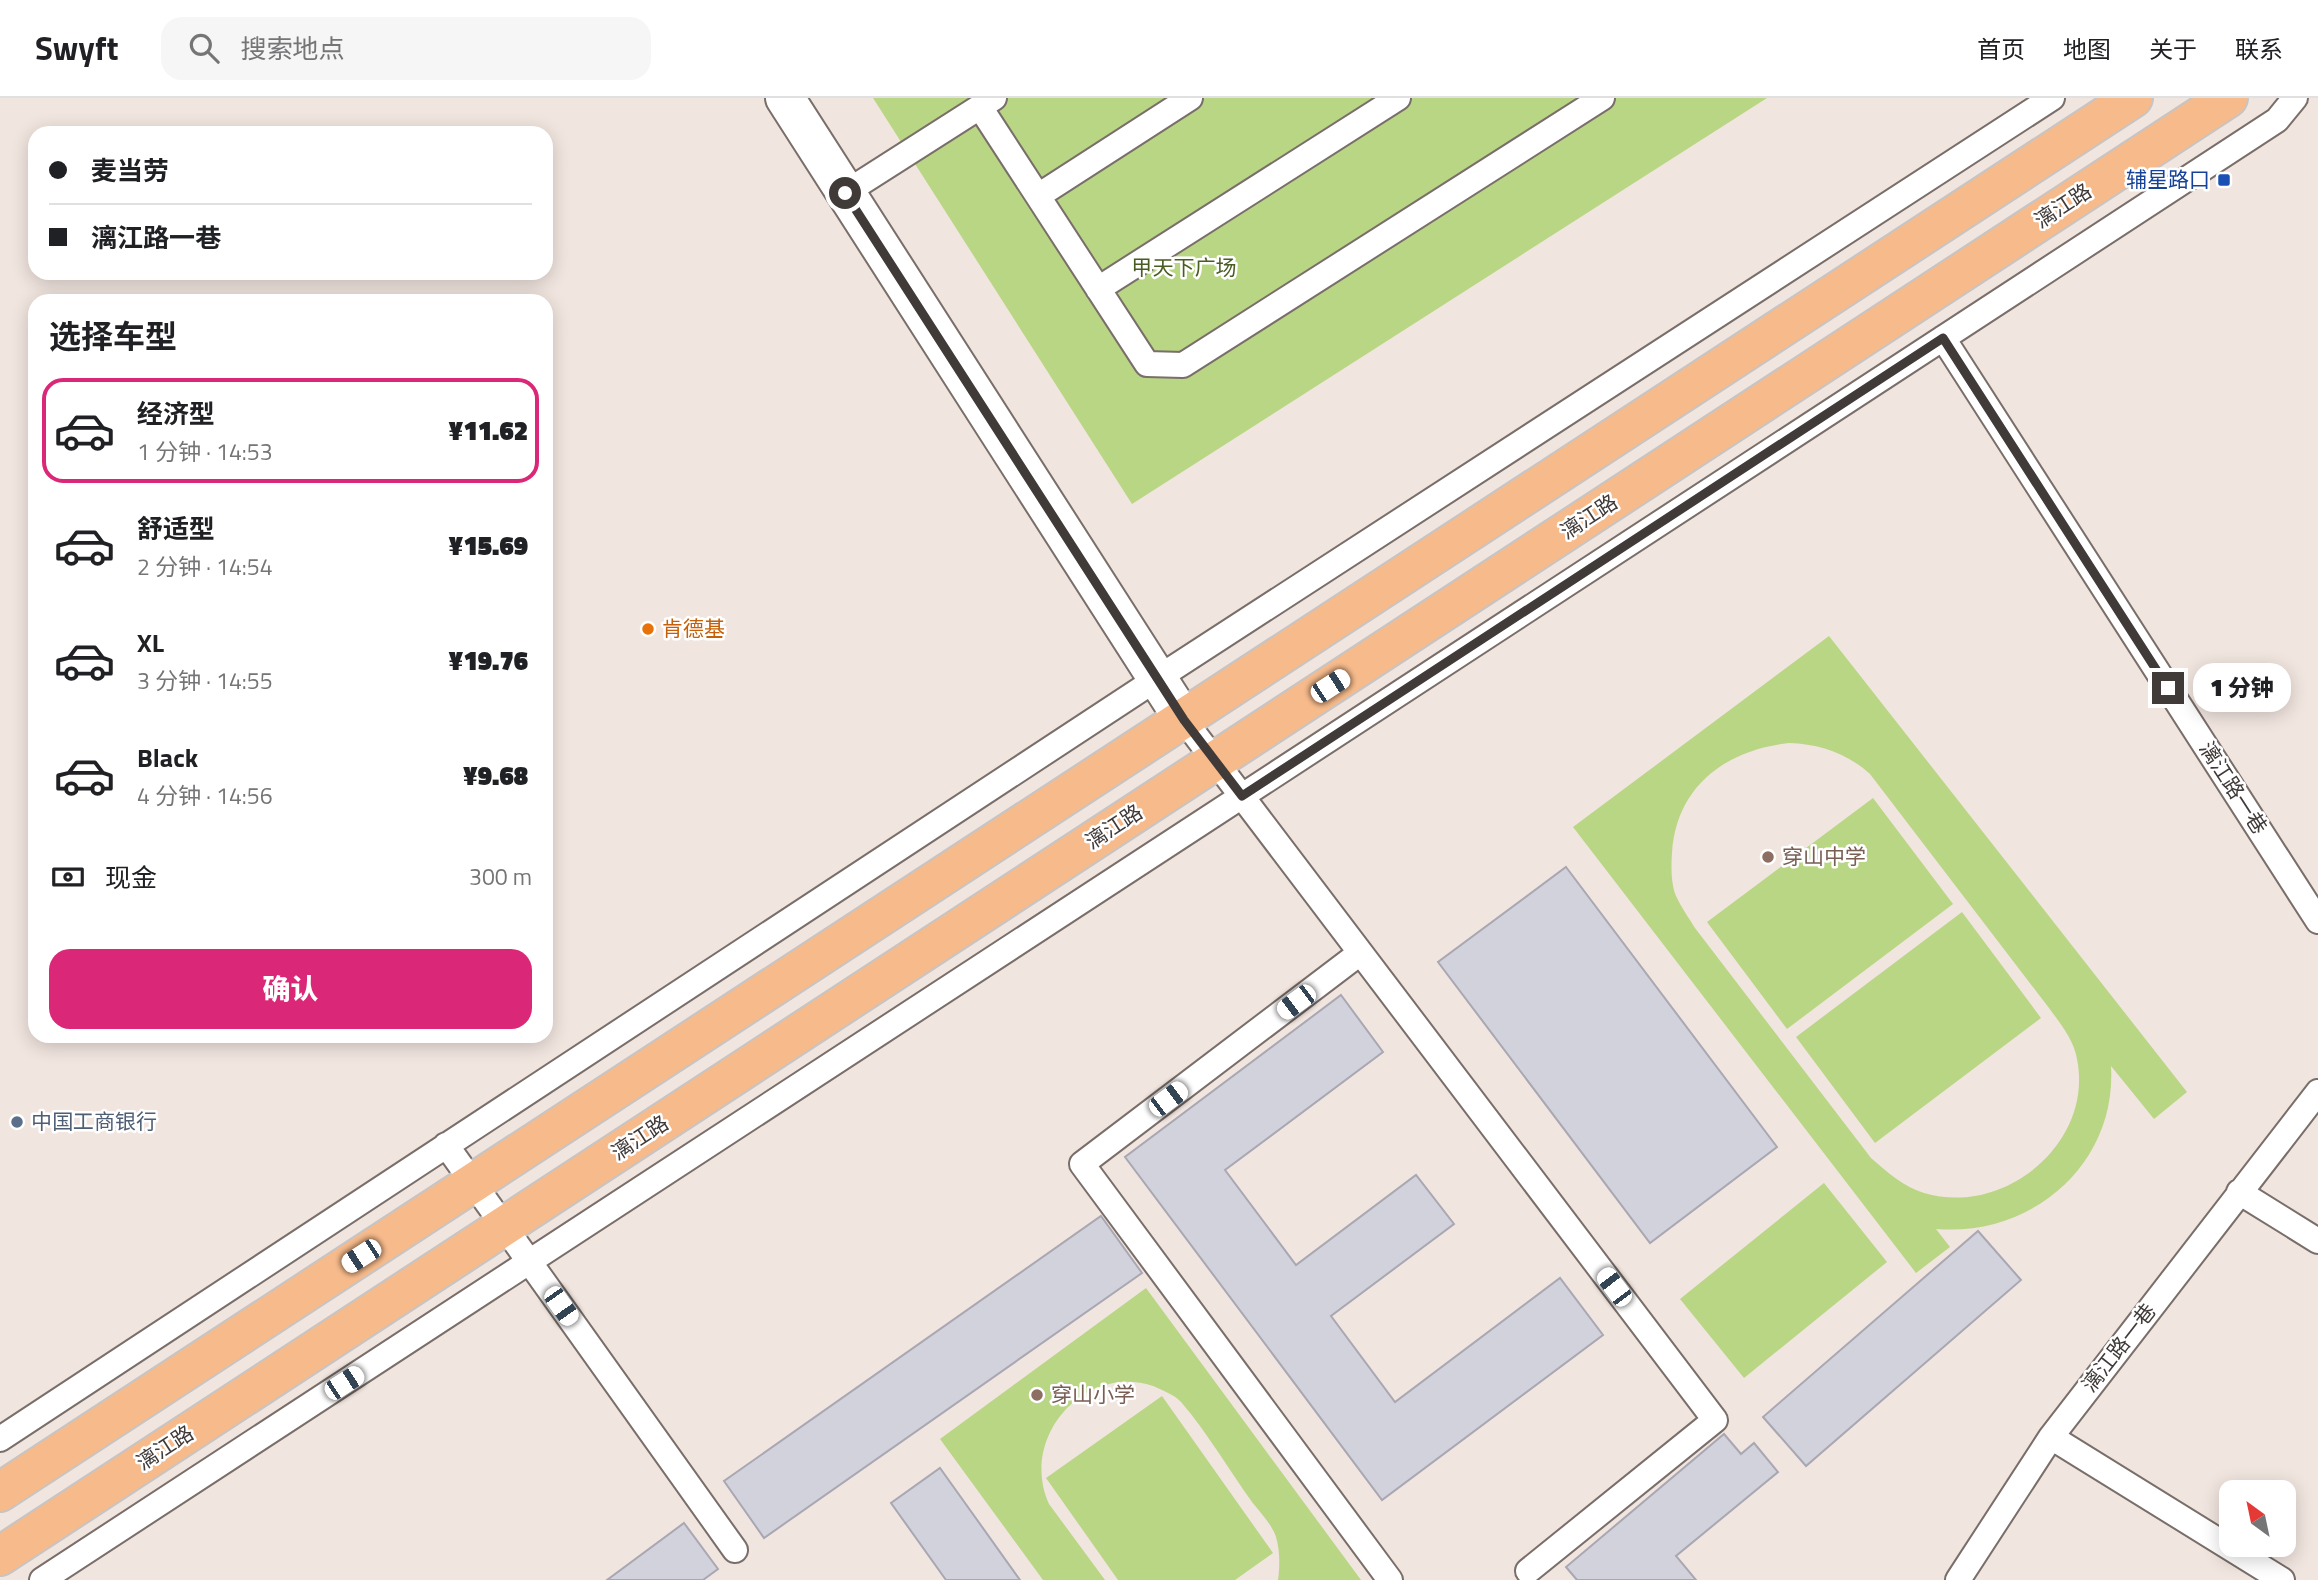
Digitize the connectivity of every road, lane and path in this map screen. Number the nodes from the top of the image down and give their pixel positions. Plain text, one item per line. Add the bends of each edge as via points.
1 (785, 98) edge
2 (1190, 98) edge
3 (1398, 98) edge
4 (1602, 98) edge
5 (2052, 98) edge
6 (2133, 98) edge
7 (2228, 98) edge
8 (2295, 98) edge
9 (987, 103) edge
10 (845, 193) junction
11 (1038, 196) junction
12 (1098, 289) junction
13 (1943, 338) junction
14 (1157, 678) junction
15 (1184, 720) junction
16 (1215, 761) junction
17 (1242, 796) junction
18 (2318, 920) edge
19 (1360, 953) junction
20 (2318, 1092) edge
21 (446, 1145) junction
22 (474, 1183) junction
23 (2239, 1192) junction
24 (505, 1226) junction
25 (2318, 1241) edge
26 (530, 1261) junction
27 (2051, 1437) junction
28 (0, 1439) edge
29 (0, 1492) edge
30 (736, 1550) dead end
31 (0, 1556) edge
32 (1528, 1571) dead end
33 (42, 1580) edge
34 (1390, 1580) edge
35 (1958, 1580) edge
36 (2282, 1580) edge

1 - 10 street
2 - 11 lane
3 - 12 lane
4 - 12 lane via 1183,365 1147,364
5 - 14 lane
6 - 15 highway
7 - 16 highway, 漓江路
8 - 13 lane via 2277,120
9 - 10 lane
9 - 11 lane
10 - 14 street
11 - 12 lane
13 - 17 lane
13 - 18 lane, 漓江路一巷
14 - 15 street
14 - 21 lane
15 - 16 lane
15 - 22 highway
16 - 17 lane
16 - 24 highway, 漓江路
17 - 19 lane
17 - 26 lane
19 - 32 lane via 1715,1420
19 - 34 lane via 1082,1164
20 - 23 lane, 漓江路一巷
21 - 22 lane
21 - 28 lane
22 - 24 lane
22 - 29 highway
23 - 25 lane
23 - 27 lane, 漓江路一巷
24 - 26 lane
24 - 31 highway, 漓江路
26 - 30 lane
26 - 33 lane
27 - 35 lane, 漓江路一巷
27 - 36 lane

